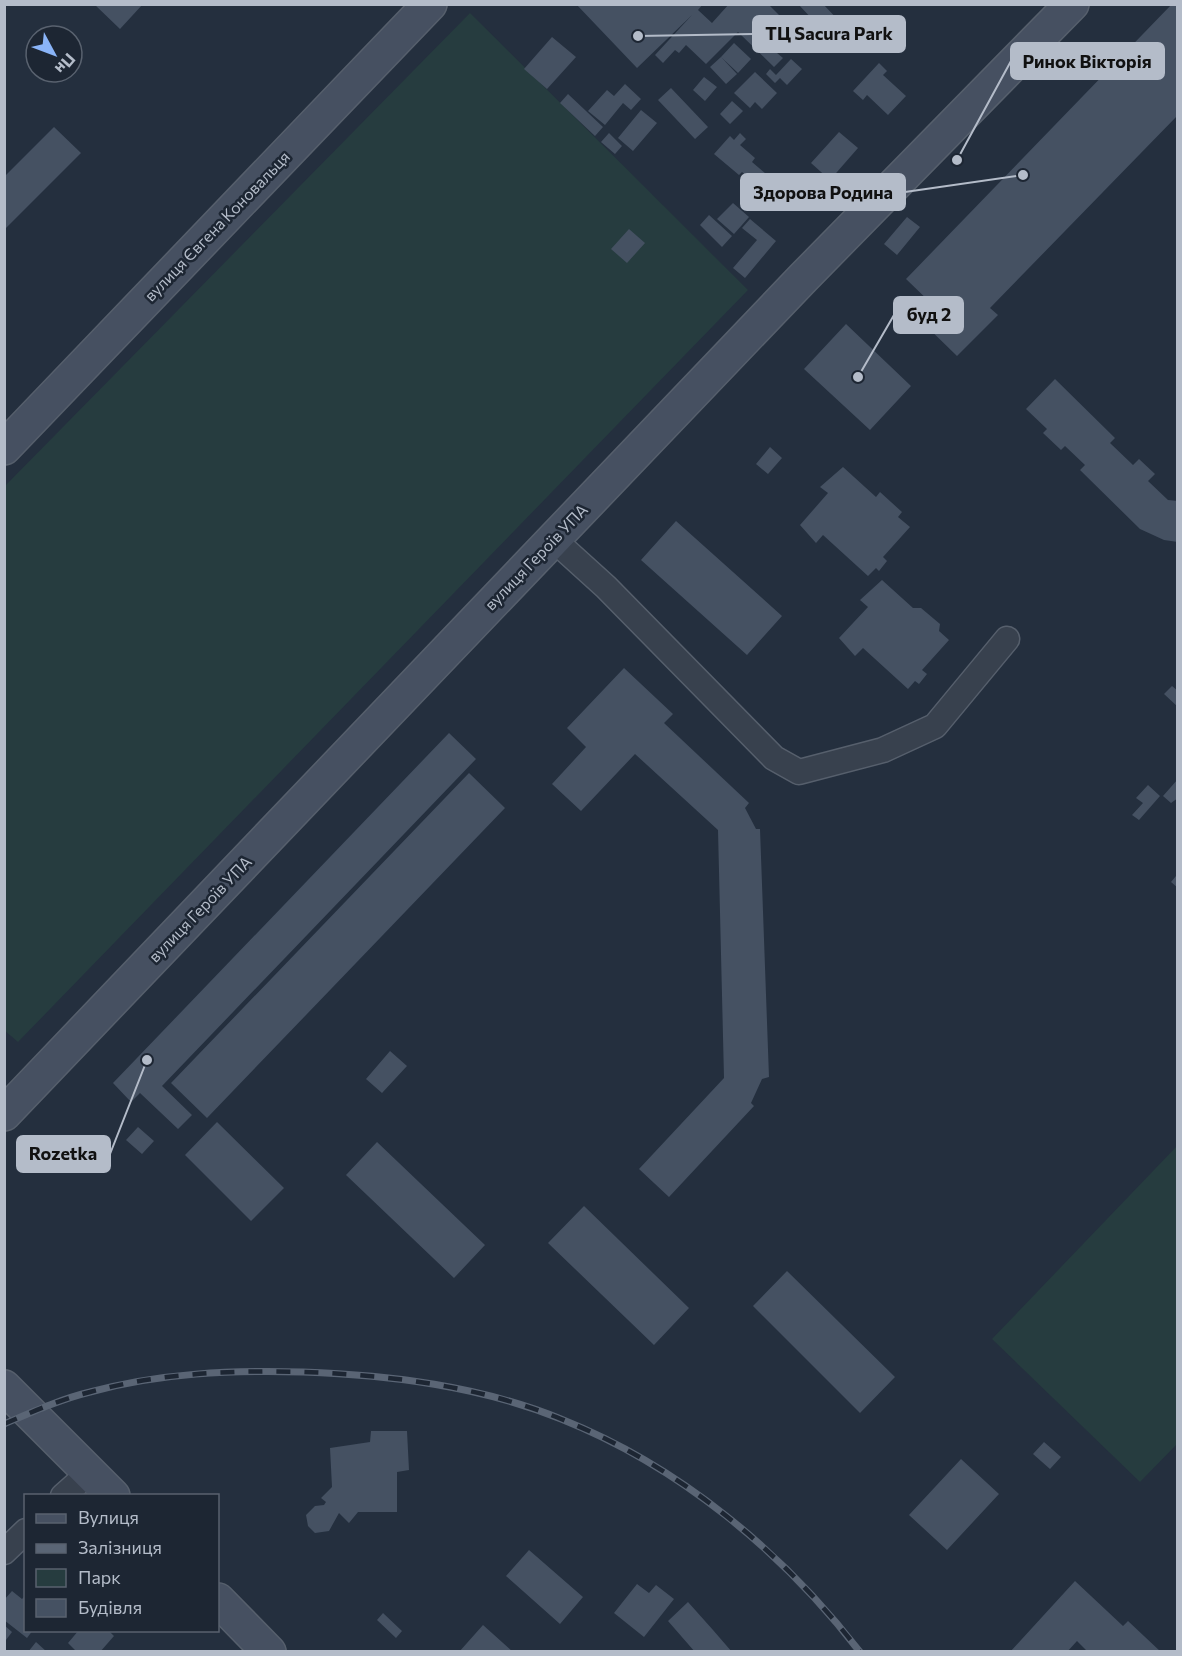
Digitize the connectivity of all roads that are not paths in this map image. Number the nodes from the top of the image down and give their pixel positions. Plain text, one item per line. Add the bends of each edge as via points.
1 (430, 4) edge
2 (1071, 4) edge
3 (4, 448) edge
4 (553, 539) junction
5 (1007, 639) dead end
6 (4, 1113) edge
7 (4, 1387) edge
8 (90, 1472) junction
9 (65, 1494) edge
10 (111, 1494) edge
11 (24, 1533) edge
12 (4, 1552) edge
13 (219, 1601) edge
14 (254, 1646) edge

1 - 3 street, вулиця Євгена Коновальця
2 - 4 street, вулиця Героїв УПА
4 - 5 street via 606,587 774,758 799,772 884,750 935,726
4 - 6 street, вулиця Героїв УПА
7 - 8 street
8 - 9 street
8 - 10 street
11 - 12 street
13 - 14 street

